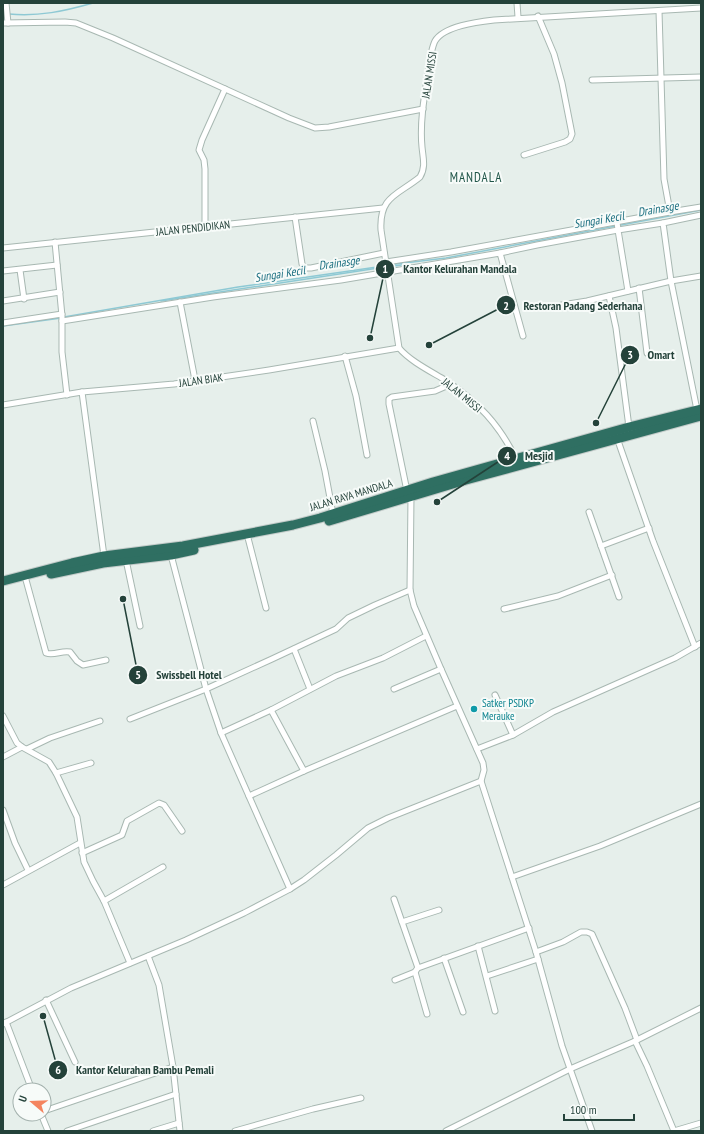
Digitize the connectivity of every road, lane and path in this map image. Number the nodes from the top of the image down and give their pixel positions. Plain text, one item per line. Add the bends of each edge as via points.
1 (6, 3) edge
2 (517, 3) edge
3 (701, 8) edge
4 (659, 11) junction
5 (538, 16) junction
6 (518, 17) junction
7 (6, 21) edge
8 (701, 76) edge
9 (661, 78) junction
10 (592, 80) dead end
11 (224, 90) junction
12 (423, 109) junction
13 (524, 155) dead end
14 (701, 207) edge
15 (383, 208) junction
16 (670, 212) junction
17 (701, 215) edge
18 (295, 217) junction
19 (662, 223) junction
20 (618, 226) junction
21 (205, 227) junction
22 (55, 242) junction
23 (3, 248) edge
24 (384, 253) junction
25 (500, 253) junction
26 (57, 265) junction
27 (386, 267) junction
28 (20, 270) junction
29 (3, 271) edge
30 (701, 276) edge
31 (671, 281) junction
32 (639, 288) junction
33 (628, 291) junction
34 (60, 292) junction
35 (609, 296) junction
36 (24, 298) junction
37 (3, 301) edge
38 (180, 302) junction
39 (562, 305) dead end
40 (62, 317) junction
41 (3, 323) edge
42 (523, 336) dead end
43 (399, 348) junction
44 (647, 353) dead end
45 (345, 356) junction
46 (195, 380) junction
47 (451, 384) junction
48 (82, 392) junction
49 (67, 395) junction
50 (3, 405) edge
51 (700, 412) edge
52 (313, 421) dead end
53 (629, 428) junction
54 (641, 428) junction
55 (617, 438) junction
56 (367, 455) dead end
57 (516, 459) junction
58 (409, 493) junction
59 (589, 512) dead end
60 (332, 514) junction
61 (649, 528) junction
62 (247, 537) junction
63 (601, 546) junction
64 (171, 555) junction
65 (104, 556) junction
66 (126, 560) junction
67 (612, 575) junction
68 (26, 580) junction
69 (3, 582) edge
70 (3, 587) edge
71 (410, 590) junction
72 (619, 597) dead end
73 (266, 608) dead end
74 (504, 609) dead end
75 (140, 626) dead end
76 (426, 636) junction
77 (701, 643) edge
78 (696, 647) junction
79 (294, 649) junction
80 (106, 660) dead end
81 (441, 669) junction
82 (206, 689) junction
83 (310, 689) junction
84 (394, 690) dead end
85 (495, 695) dead end
86 (457, 706) junction
87 (271, 710) junction
88 (3, 716) edge
89 (130, 719) dead end
90 (100, 721) dead end
91 (221, 733) junction
92 (513, 736) junction
93 (25, 748) junction
94 (477, 749) junction
95 (3, 757) edge
96 (91, 763) dead end
97 (304, 771) junction
98 (56, 773) junction
99 (481, 782) junction
100 (248, 796) junction
101 (701, 804) edge
102 (3, 810) edge
103 (182, 831) dead end
104 (80, 843) junction
105 (82, 853) junction
106 (163, 867) dead end
107 (28, 870) junction
108 (512, 876) junction
109 (3, 885) edge
110 (290, 889) junction
111 (394, 899) dead end
112 (104, 901) junction
113 (439, 910) dead end
114 (402, 922) junction
115 (529, 928) junction
116 (478, 946) junction
117 (536, 952) junction
118 (148, 956) junction
119 (444, 958) junction
120 (538, 959) junction
121 (130, 963) junction
122 (417, 970) junction
123 (487, 976) junction
124 (395, 980) dead end
125 (46, 1000) junction
126 (701, 1008) edge
127 (495, 1011) dead end
128 (463, 1012) dead end
129 (427, 1014) dead end
130 (5, 1023) edge
131 (637, 1043) junction
132 (75, 1062) dead end
133 (173, 1067) junction
134 (570, 1070) junction
135 (29, 1082) edge
136 (176, 1094) junction
137 (361, 1098) dead end
138 (52, 1108) edge
139 (179, 1123) junction
140 (701, 1123) edge
141 (67, 1131) edge
142 (153, 1131) edge
143 (180, 1131) edge
144 (235, 1131) edge
145 (446, 1131) edge
146 (592, 1131) edge
147 (674, 1131) edge

1 - 7 street
2 - 6 street
3 - 4 street, JALAN MISSI
4 - 5 street, JALAN MISSI
4 - 9 street
5 - 6 street, JALAN MISSI
5 - 13 street via 554,54 572,134 570,139 564,142
6 - 12 street, JALAN MISSI via 465,24 437,38 431,54
7 - 11 street via 76,23
8 - 9 street
9 - 10 street
9 - 16 street via 664,179
11 - 12 street via 315,128
11 - 21 street via 199,150 205,168
12 - 15 street, JALAN MISSI via 423,172
14 - 16 street
15 - 18 street, JALAN PENDIDIKAN
15 - 24 street via 381,226
16 - 20 street
17 - 19 street
18 - 21 street, JALAN PENDIDIKAN
18 - 24 street via 302,264 305,268
19 - 20 street
19 - 31 street
20 - 25 street
20 - 27 street via 452,252
20 - 33 street
21 - 22 street, JALAN PENDIDIKAN
22 - 23 street, JALAN PENDIDIKAN
22 - 26 street
24 - 27 street
25 - 27 street
25 - 42 street
26 - 28 street
26 - 34 street
27 - 38 street via 334,281
27 - 43 street
28 - 29 street
28 - 36 street
30 - 31 street
31 - 32 street
31 - 51 street
32 - 33 street
32 - 44 street
33 - 35 street
34 - 36 street
34 - 40 street
35 - 39 street
35 - 53 street via 616,328
36 - 37 street
38 - 40 street
38 - 46 street
40 - 41 street
40 - 49 street via 62,352
43 - 45 street, JALAN BIAK
43 - 47 street, JALAN MISSI
45 - 46 street, JALAN BIAK
45 - 56 street via 356,396
46 - 48 street, JALAN BIAK
47 - 57 street, JALAN MISSI via 491,419
47 - 58 street via 436,391 389,399
48 - 49 street, JALAN BIAK
48 - 65 street
49 - 50 street, JALAN BIAK
51 - 54 highway, JALAN RAYA MANDALA
52 - 60 street
53 - 54 highway, JALAN RAYA MANDALA
53 - 57 highway, JALAN RAYA MANDALA
54 - 55 highway, JALAN RAYA MANDALA
55 - 58 highway, JALAN RAYA MANDALA
55 - 61 street
57 - 58 highway, JALAN RAYA MANDALA
58 - 60 highway, JALAN RAYA MANDALA
58 - 62 highway, JALAN RAYA MANDALA via 323,523
58 - 71 street
59 - 63 street
60 - 62 highway, JALAN RAYA MANDALA
61 - 63 street
61 - 78 street
62 - 64 highway, JALAN RAYA MANDALA
62 - 65 highway, JALAN RAYA MANDALA
62 - 73 street
63 - 67 street
64 - 66 highway, JALAN RAYA MANDALA
64 - 82 street
65 - 69 highway, JALAN RAYA MANDALA
66 - 68 highway, JALAN RAYA MANDALA
66 - 75 street
67 - 72 street
67 - 74 street via 558,596
68 - 70 highway, JALAN RAYA MANDALA
68 - 80 street via 46,654 70,652 83,665
71 - 76 street
71 - 79 street via 348,618 336,629
76 - 81 street
76 - 83 street via 383,658
77 - 78 street
78 - 92 street via 553,712
79 - 82 street
79 - 83 street
81 - 84 street
81 - 86 street
82 - 89 street
82 - 91 street
83 - 87 street
85 - 92 street
86 - 94 street
86 - 97 street
87 - 91 street
87 - 97 street
88 - 93 street via 16,741
90 - 93 street
91 - 100 street
92 - 94 street
93 - 95 street
93 - 98 street via 49,762
94 - 99 street via 484,767
96 - 98 street
97 - 100 street
98 - 104 street via 77,817
99 - 108 street
99 - 110 street via 368,828
100 - 110 street
101 - 108 street via 600,846
102 - 107 street
103 - 105 street via 163,804 159,803 127,821 122,835
104 - 105 street
104 - 107 street
105 - 112 street via 87,871
106 - 112 street
107 - 109 street
108 - 115 street
110 - 118 street via 238,917
111 - 114 street
112 - 121 street
113 - 114 street
114 - 122 street
115 - 116 street
115 - 117 street
116 - 119 street
116 - 123 street
117 - 120 street
117 - 131 street via 581,932 592,934 625,1008
118 - 121 street
118 - 133 street via 159,985
119 - 122 street
119 - 128 street
120 - 123 street
120 - 134 street
121 - 125 street
122 - 124 street
122 - 129 street
123 - 127 street
125 - 130 street
125 - 132 street
126 - 131 street
130 - 135 street
131 - 134 street
131 - 147 street
133 - 136 street
133 - 138 street
134 - 145 street
134 - 146 street
136 - 139 street
136 - 141 street
137 - 144 street
139 - 142 street
139 - 143 street
140 - 147 street

